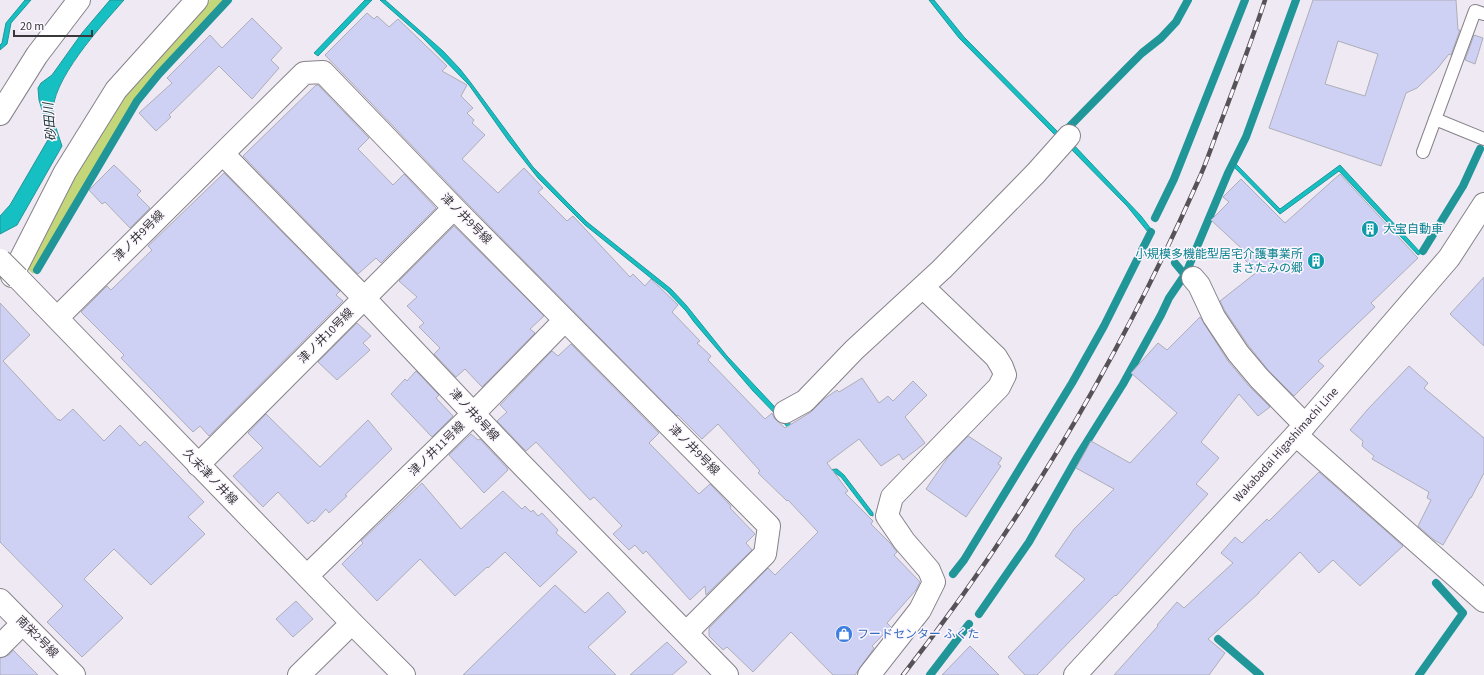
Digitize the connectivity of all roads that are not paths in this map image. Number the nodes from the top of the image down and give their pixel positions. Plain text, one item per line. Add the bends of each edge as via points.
1 (79, 0) edge
2 (197, 0) edge
3 (1484, 14) edge
4 (0, 114) edge
5 (1435, 119) junction
6 (1070, 136) dead end
7 (1484, 139) edge
8 (1423, 152) dead end
9 (223, 154) junction
10 (1484, 204) edge
11 (454, 208) junction
12 (10, 271) edge
13 (1193, 278) dead end
14 (923, 287) junction
15 (364, 298) junction
16 (57, 318) junction
17 (566, 320) junction
18 (785, 412) dead end
19 (473, 414) junction
20 (1301, 430) junction
21 (198, 465) junction
22 (307, 576) junction
23 (0, 600) edge
24 (1484, 601) edge
25 (23, 623) junction
26 (352, 623) junction
27 (686, 633) junction
28 (0, 646) edge
29 (74, 675) edge
30 (299, 675) edge
31 (404, 675) edge
32 (727, 675) edge
33 (869, 675) edge
34 (1075, 675) edge

1 - 4 street via 37,55
2 - 12 street via 116,90
3 - 5 lane via 1475,11
5 - 7 lane
5 - 8 lane
6 - 14 street
9 - 11 street, 津ノ井9号線 via 304,73 323,72
9 - 15 street, 津ノ井8号線
9 - 16 street, 津ノ井9号線
10 - 20 street, Wakabadai Higashimachi Line via 1449,258
11 - 15 street, 津ノ井10号線
11 - 17 street, 津ノ井9号線
12 - 16 street, 久末津ノ井線
13 - 20 street via 1214,317 1238,353
14 - 18 street via 854,350 805,401
14 - 33 street via 996,357 1005,375 999,387 892,497 887,516 929,570 934,582 920,610
15 - 19 street, 津ノ井8号線
15 - 21 street, 津ノ井10号線
16 - 21 street, 久末津ノ井線
17 - 19 street, 津ノ井11号線
17 - 27 street, 津ノ井9号線 via 769,526 765,554
19 - 22 street, 津ノ井11号線
19 - 27 street, 津ノ井8号線
20 - 24 street
20 - 34 street, Wakabadai Higashimachi Line
21 - 22 street, 久末津ノ井線
22 - 26 street, 久末津ノ井線
23 - 25 street, 南栄2号線
25 - 28 street
25 - 29 street, 南栄2号線
26 - 30 street
26 - 31 street, 久末津ノ井線
27 - 32 street, 津ノ井8号線

